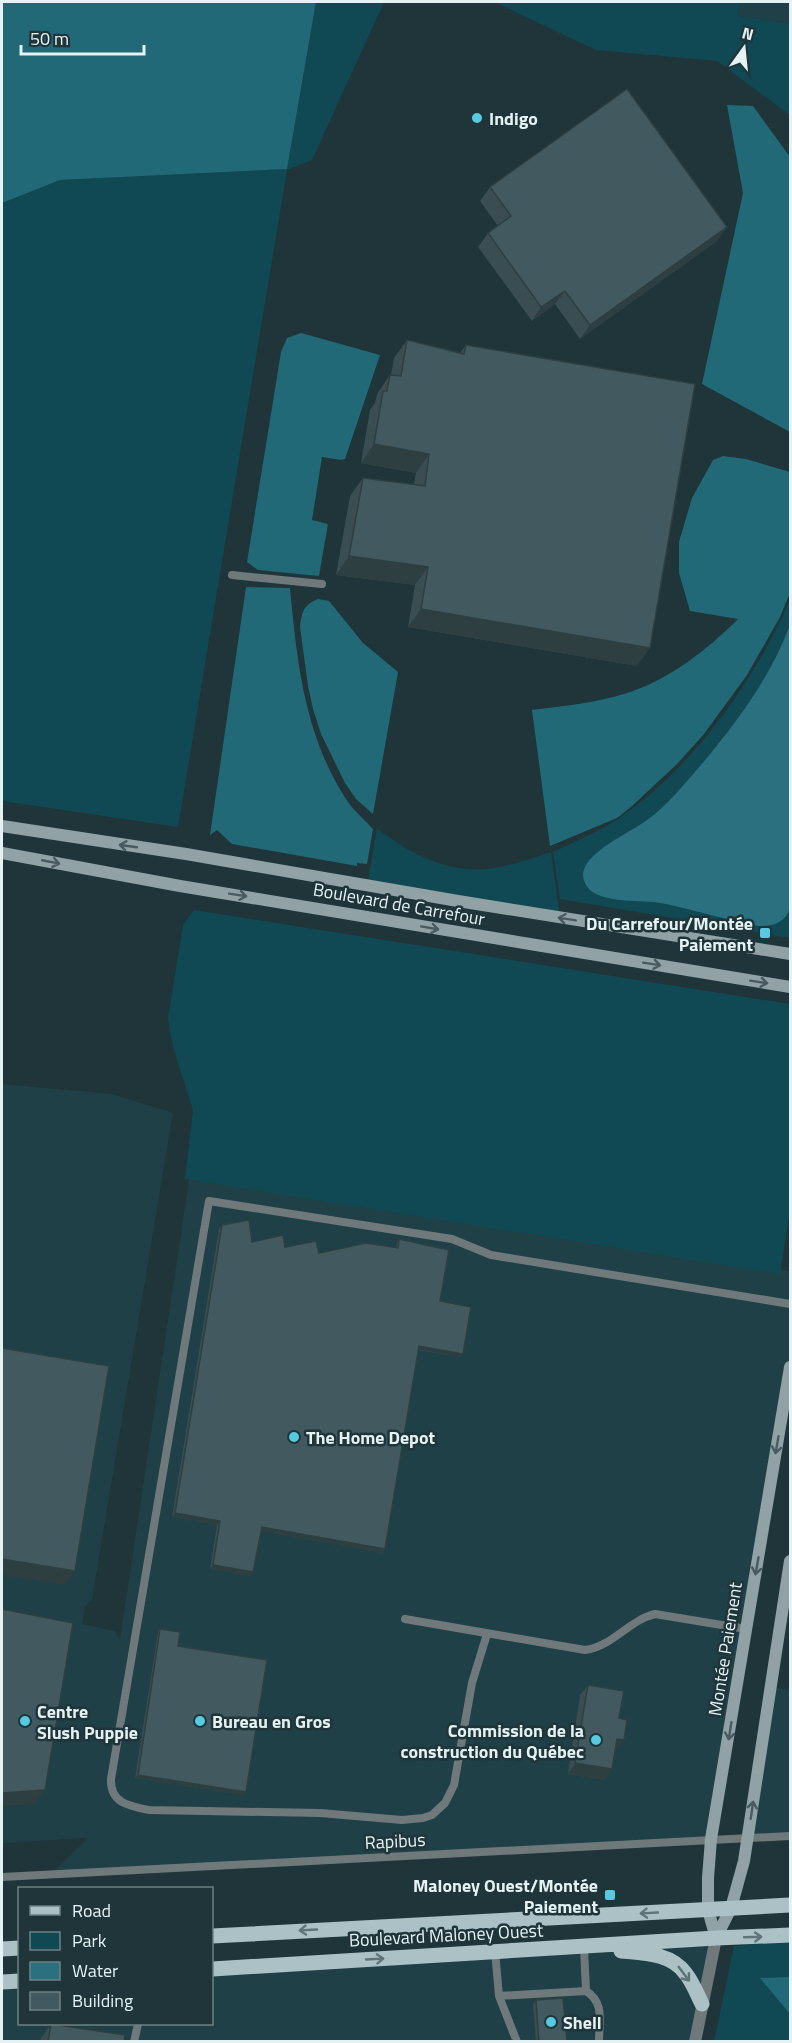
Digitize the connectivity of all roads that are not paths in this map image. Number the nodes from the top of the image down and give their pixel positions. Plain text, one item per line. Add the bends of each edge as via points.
1 (232, 575) dead end
2 (322, 584) dead end
3 (2, 826) edge
4 (2, 853) edge
5 (790, 954) edge
6 (790, 987) edge
7 (790, 1304) edge
8 (790, 1367) edge
9 (790, 1561) edge
10 (405, 1619) dead end
11 (746, 1629) junction
12 (487, 1634) junction
13 (790, 1836) edge
14 (711, 1839) junction
15 (747, 1839) junction
16 (2, 1877) edge
17 (790, 1905) edge
18 (731, 1908) junction
19 (708, 1910) junction
20 (790, 1935) edge
21 (213, 1936) edge
22 (716, 1938) junction
23 (18, 1948) edge
24 (577, 1948) junction
25 (2, 1949) edge
26 (495, 1952) junction
27 (213, 1969) edge
28 (18, 1981) edge
29 (2, 1982) edge
30 (586, 1991) junction
31 (499, 1996) junction
32 (702, 2004) junction
33 (136, 2026) edge
34 (134, 2042) edge
35 (517, 2042) edge
36 (599, 2042) edge
37 (694, 2042) edge

1 - 2 lane
5 -> 3 street, Boulevard de Carrefour
4 -> 6 street, Boulevard de Carrefour
7 - 12 lane via 491,1255 452,1239 209,1201 111,1779 115,1796 123,1803 149,1810 320,1813 402,1820 432,1815 445,1803 454,1785 472,1683
8 -> 11 street, Montée Paiement
15 -> 9 street, Montée Paiement
10 - 12 lane
11 - 12 lane via 655,1614 633,1623 596,1649 585,1650
11 -> 14 street, Montée Paiement
13 - 15 lane, Rapibus
14 - 15 lane, Rapibus
14 - 16 lane, Rapibus
14 - 19 street, Montée Paiement
15 - 18 street, Montée Paiement
17 - 18 main road, Boulevard Maloney Ouest
18 - 19 main road, Boulevard Maloney Ouest
18 - 22 street, Montée Paiement
19 -> 21 main road, Boulevard Maloney Ouest
19 - 22 street, Montée Paiement
22 -> 20 main road, Boulevard Maloney Ouest
22 - 24 main road, Boulevard Maloney Ouest
22 - 32 street, Montée Paiement
23 - 25 main road
24 - 26 main road, Boulevard Maloney Ouest
24 - 30 lane
24 -> 32 main road via 665,1958 686,1973
27 -> 26 main road, Boulevard Maloney Ouest
26 - 31 lane
28 - 29 main road
30 - 31 lane
30 - 36 lane via 600,2006
31 - 35 lane
32 - 37 street, Montée Paiement
33 - 34 lane

